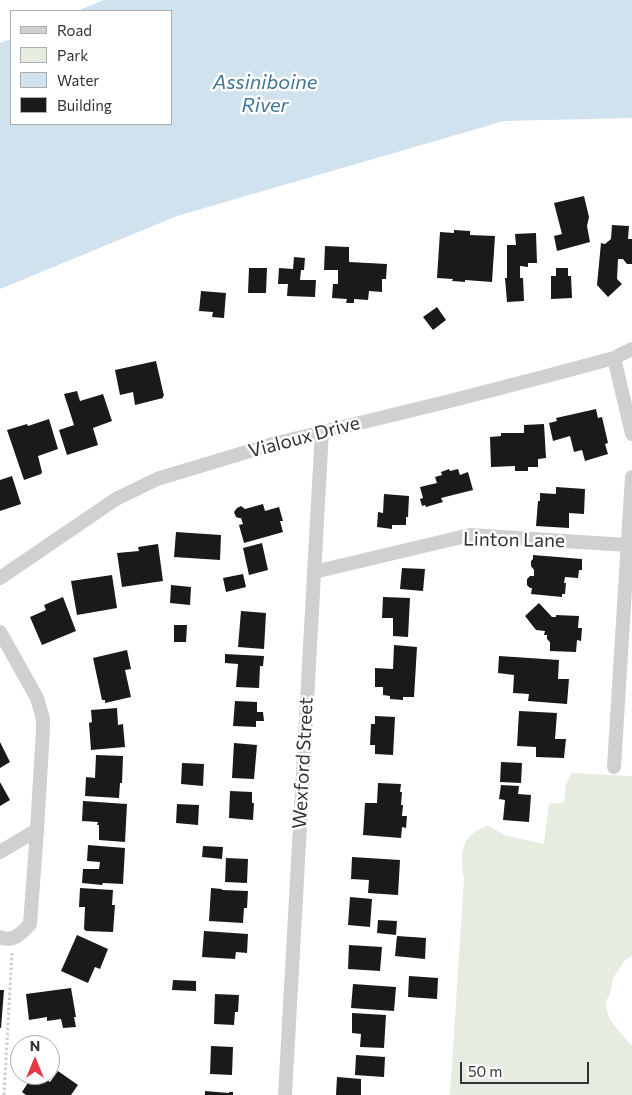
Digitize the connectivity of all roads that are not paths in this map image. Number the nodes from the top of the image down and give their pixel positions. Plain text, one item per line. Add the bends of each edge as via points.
1 (632, 350) edge
2 (614, 358) junction
3 (322, 431) junction
4 (632, 434) edge
5 (632, 477) edge
6 (628, 544) junction
7 (314, 572) junction
8 (0, 578) edge
9 (0, 632) edge
10 (614, 767) dead end
11 (37, 830) junction
12 (0, 852) edge
13 (6, 938) edge
14 (284, 1095) edge

1 - 2 street, Vialoux Drive
2 - 3 street, Vialoux Drive
2 - 4 street
3 - 7 street, Wexford Street
3 - 8 street, Vialoux Drive via 177,472 139,487 93,514
5 - 6 street
6 - 7 street, Linton Lane via 470,535
6 - 10 street
7 - 14 street, Wexford Street
9 - 11 street via 37,698 43,719
11 - 12 street
11 - 13 street via 30,924 21,935

